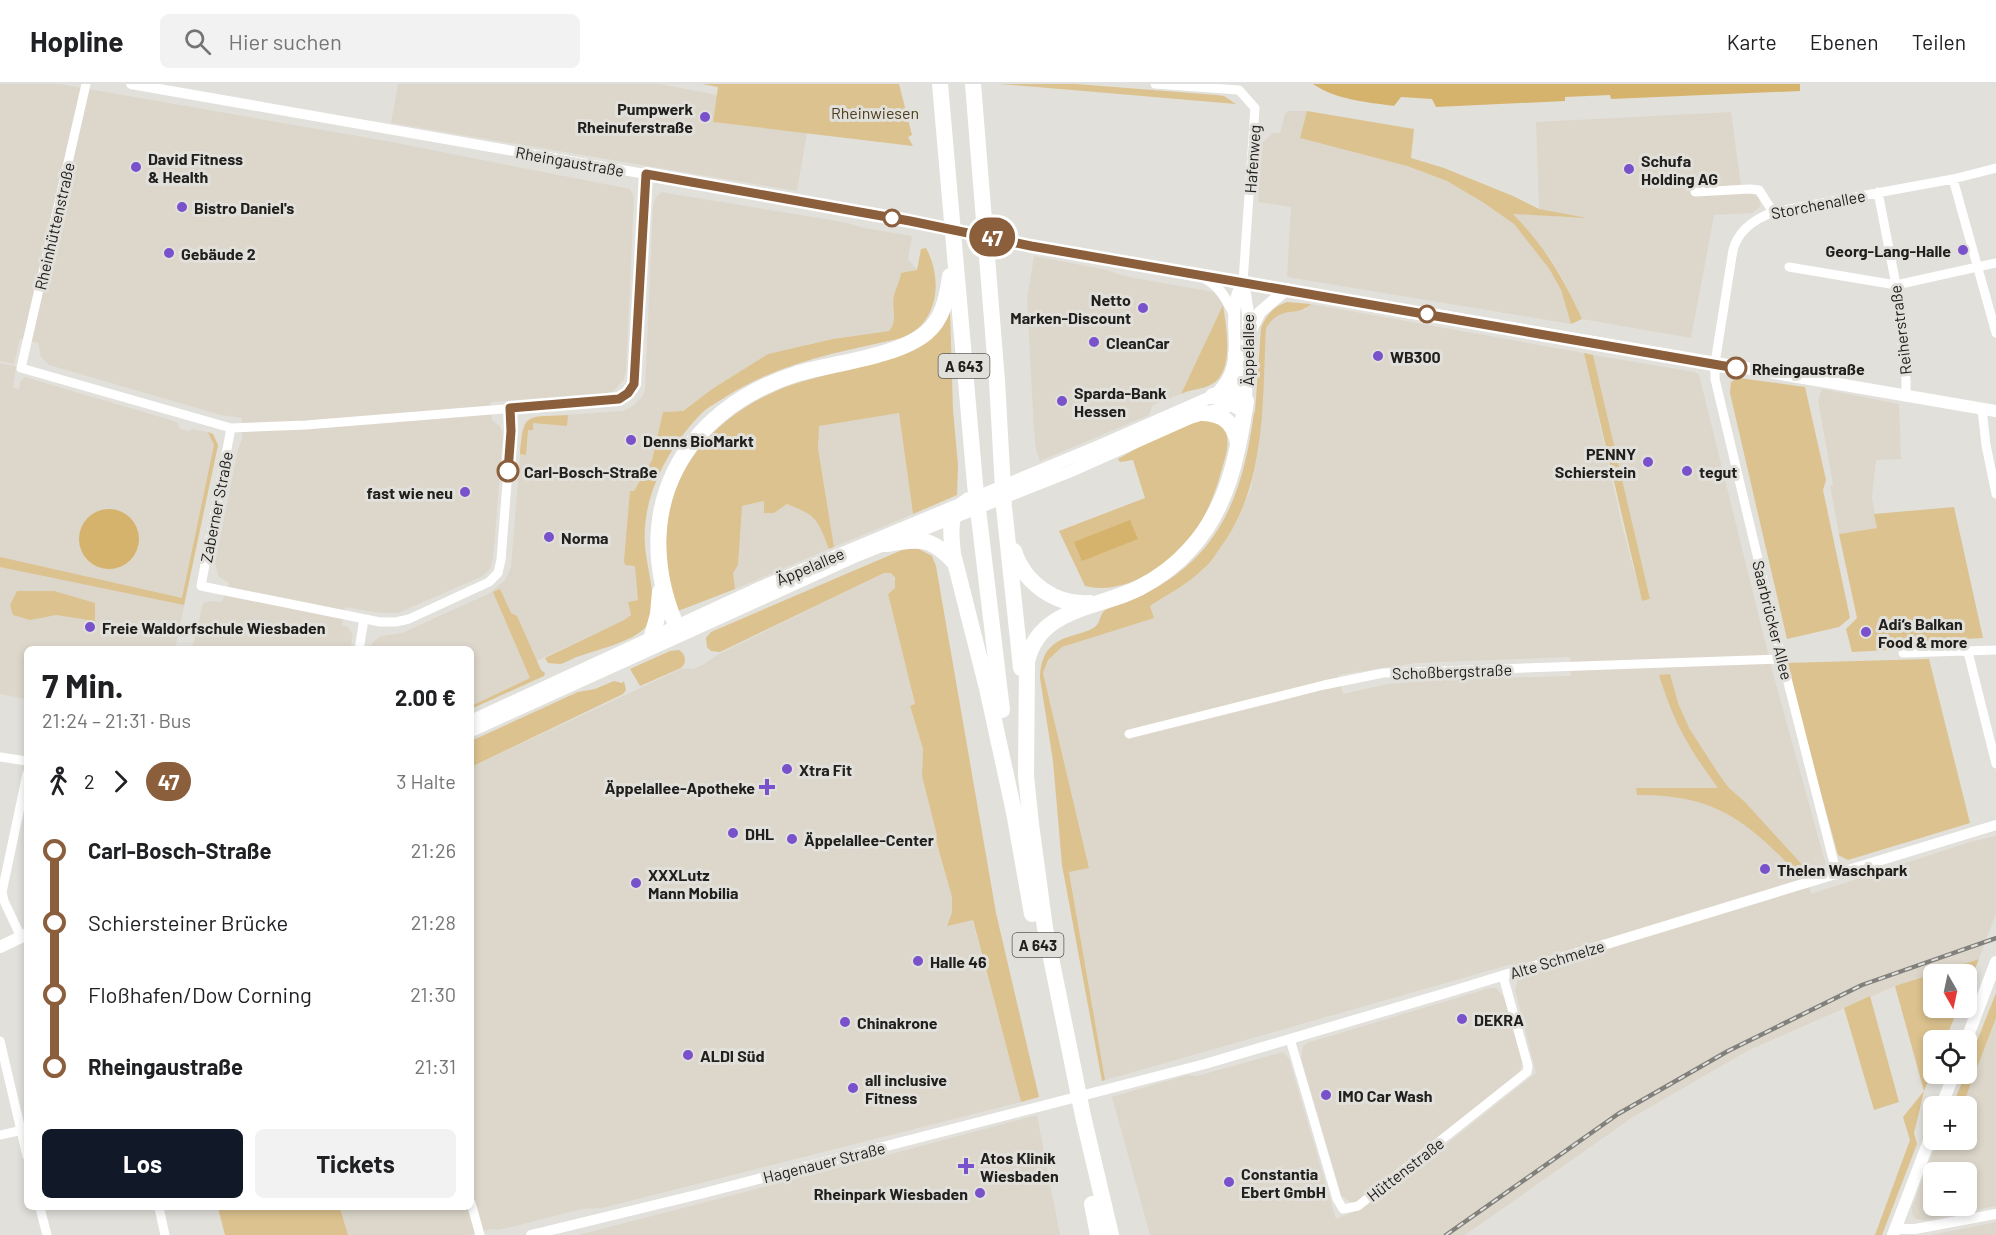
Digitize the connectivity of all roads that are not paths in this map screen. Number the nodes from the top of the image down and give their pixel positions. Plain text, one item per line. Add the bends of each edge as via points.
1 (86, 84) edge
2 (131, 84) edge
3 (940, 84) edge
4 (974, 84) edge
5 (1155, 84) edge
6 (174, 88) edge
7 (1996, 168) edge
8 (646, 174) junction
9 (1953, 179) junction
10 (1695, 192) dead end
11 (1878, 192) junction
12 (1773, 212) junction
13 (954, 249) junction
14 (1996, 263) edge
15 (1789, 267) dead end
16 (1976, 267) junction
17 (1196, 273) junction
18 (1243, 282) junction
19 (1896, 285) junction
20 (1287, 290) junction
21 (1234, 314) junction
22 (1996, 333) edge
23 (1249, 336) junction
24 (1236, 354) junction
25 (1715, 363) junction
26 (1213, 396) junction
27 (1906, 397) junction
28 (1241, 401) junction
29 (510, 408) junction
30 (1982, 409) junction
31 (1996, 410) edge
32 (1203, 413) junction
33 (231, 428) junction
34 (1239, 436) junction
35 (1995, 482) edge
36 (1996, 494) edge
37 (969, 500) junction
38 (1004, 507) junction
39 (953, 519) junction
40 (886, 544) junction
41 (955, 563) junction
42 (661, 582) junction
43 (1097, 602) junction
44 (364, 619) junction
45 (678, 630) junction
46 (652, 636) junction
47 (359, 646) edge
48 (1996, 650) edge
49 (1968, 651) junction
50 (1903, 653) dead end
51 (1782, 659) junction
52 (1026, 714) junction
53 (474, 720) edge
54 (474, 731) edge
55 (1129, 734) dead end
56 (0, 757) edge
57 (24, 761) edge
58 (1996, 764) edge
59 (24, 788) edge
60 (1014, 812) junction
61 (1996, 825) edge
62 (1837, 875) junction
63 (23, 932) edge
64 (0, 938) edge
65 (0, 947) edge
66 (1996, 962) edge
67 (1503, 976) junction
68 (1970, 1030) edge
69 (1290, 1039) junction
70 (0, 1041) edge
71 (1070, 1076) junction
72 (1116, 1086) joint
73 (1078, 1118) junction
74 (24, 1129) edge
75 (0, 1136) edge
76 (1926, 1150) edge
77 (41, 1210) edge
78 (159, 1210) edge
79 (473, 1210) edge
80 (1996, 1214) edge
81 (1895, 1232) edge
82 (48, 1235) edge
83 (165, 1235) edge
84 (480, 1235) edge
85 (531, 1235) edge
86 (1098, 1235) edge
87 (1110, 1235) edge

1 - 33 street, Rheinhüttenstraße via 21,368
2 - 6 street, Rheingaustraße
3 - 13 highway, A 643
4 - 38 highway, A 643
5 - 18 street, Hafenweg via 1239,90 1256,108
6 - 8 street, Rheingaustraße
7 - 9 street, Storchenallee
8 - 17 street, Rheingaustraße
8 - 29 street via 634,384 619,399
9 - 11 street, Storchenallee
9 - 16 street
10 - 12 street via 1759,190
11 - 12 street, Storchenallee
11 - 19 street, Reiherstraße
12 - 25 street, Storchenallee via 1752,222 1734,245
13 - 42 highway via 944,305 925,334 889,351 777,382 726,409 698,435 665,494 659,527
13 - 60 highway, A 643 via 978,517
14 - 16 street
15 - 19 street
16 - 19 street
16 - 22 street
17 - 18 street, Rheingaustraße
17 - 21 street via 1216,285
18 - 20 main road, Rheingaustraße
18 - 21 main road, Äppelallee
18 - 23 main road, Äppelallee
19 - 27 street, Reiherstraße
20 - 23 main road via 1260,312
20 - 25 main road, Rheingaustraße
21 - 24 main road, Äppelallee
23 - 28 main road, Äppelallee
24 - 26 main road, Äppelallee via 1229,377
24 - 28 highway
25 - 27 main road, Rheingaustraße
25 - 51 street, Saarbrücker Allee via 1715,379
26 - 28 highway
26 - 37 main road, Äppelallee
27 - 30 main road, Rheingaustraße
28 - 32 main road, Äppelallee
28 - 34 highway
29 - 33 street
29 - 44 street via 497,576 405,620 390,623
30 - 31 main road, Rheingaustraße
30 - 35 street
32 - 34 highway via 1226,419
32 - 39 main road, Äppelallee
33 - 44 street, Zaberner Straße via 201,586
34 - 43 highway via 1221,503 1191,548 1148,583
35 - 36 street
37 - 39 highway
37 - 45 main road, Äppelallee via 821,561
38 - 43 highway via 1016,554 1030,580 1065,600
38 - 52 highway, A 643
39 - 40 main road, Äppelallee
39 - 41 highway
40 - 41 highway via 928,542
40 - 45 main road, Äppelallee
41 - 60 highway
42 - 45 highway
42 - 46 highway
43 - 52 highway via 1054,621 1036,638 1027,662
44 - 47 street
45 - 46 main road, Äppelallee
45 - 54 main road, Äppelallee
46 - 53 main road, Äppelallee
48 - 49 street
49 - 50 street
49 - 58 street
51 - 55 street, Schoßbergstraße via 1383,673
51 - 62 street, Saarbrücker Allee
52 - 71 highway, A 643 via 1031,824
56 - 57 street
59 - 63 street via 2,892
60 - 71 highway, A 643 via 1046,986
61 - 62 street, Alte Schmelze
62 - 67 street, Alte Schmelze
63 - 64 main road
63 - 65 main road
66 - 68 main road
67 - 69 street, Alte Schmelze
67 - 69 street, Hüttenstraße via 1527,1072 1358,1206 1343,1209 1337,1199
69 - 72 street, Alte Schmelze
70 - 74 street
71 - 73 highway, A 643
72 - 85 street, Hagenauer Straße
73 - 86 highway, A 643
73 - 87 highway, A 643
74 - 75 street
76 - 81 main road
77 - 82 street
78 - 83 street
79 - 84 street
80 - 81 street

